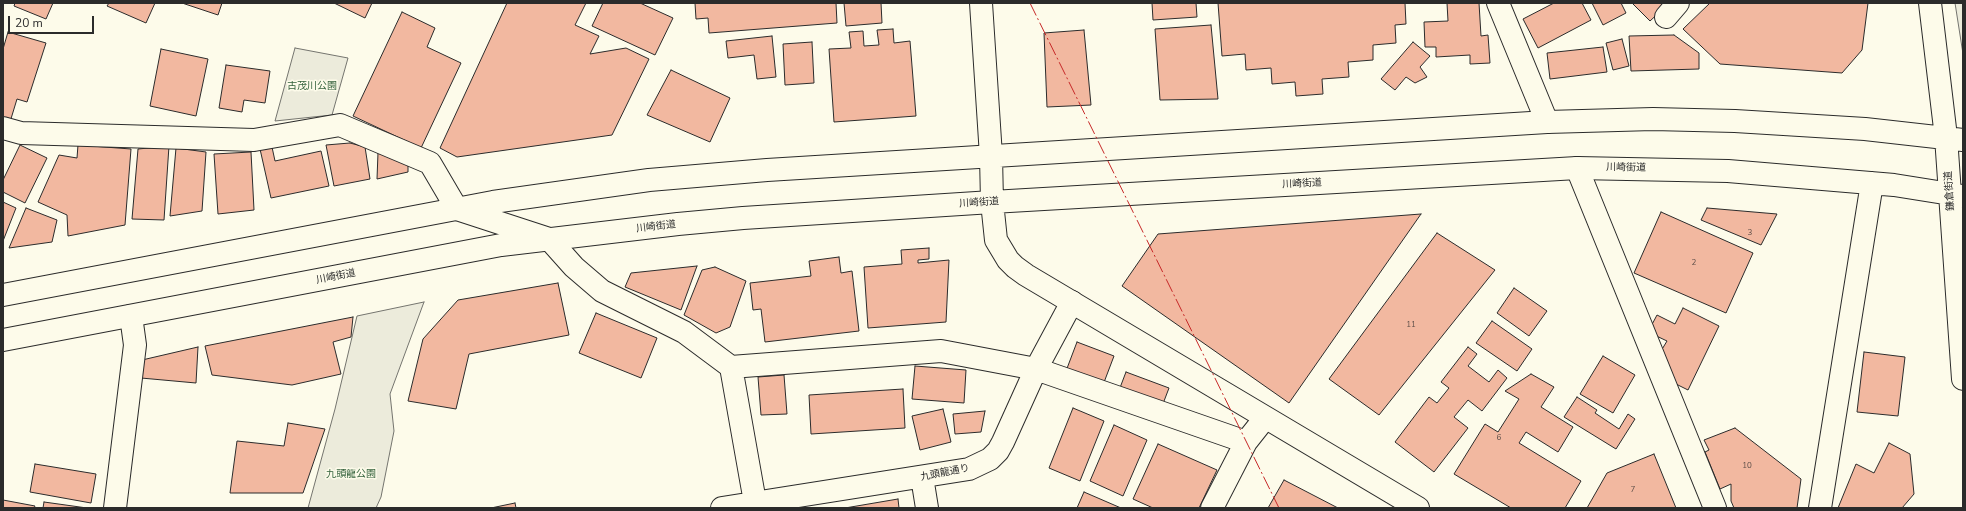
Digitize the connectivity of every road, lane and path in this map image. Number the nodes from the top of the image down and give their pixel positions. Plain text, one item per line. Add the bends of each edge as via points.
1 (981, 3) edge
2 (1498, 3) edge
3 (1930, 3) edge
4 (1547, 122) junction
5 (3, 128) edge
6 (1955, 139) edge
7 (991, 156) junction
8 (1577, 168) junction
9 (1872, 183) junction
10 (1956, 195) edge
11 (992, 202) junction
12 (457, 209) junction
13 (549, 239) junction
14 (3, 294) edge
15 (1072, 302) junction
16 (130, 316) junction
17 (3, 340) edge
18 (731, 367) junction
19 (1036, 369) junction
20 (1963, 379) edge
21 (1265, 418) junction
22 (1246, 442) junction
23 (922, 477) junction
24 (755, 502) junction
25 (115, 508) edge
26 (722, 508) edge
27 (927, 508) edge
28 (1212, 508) edge
29 (1418, 508) edge
30 (1716, 508) edge
31 (1820, 508) edge

1 - 7 main road
2 - 4 main road
3 - 6 main road, 鎌倉街道
4 - 6 main road via 1735,120 1890,131
4 - 7 main road
5 - 12 main road via 21,133 254,140 340,125 430,163
6 - 10 main road, 鎌倉街道
7 - 11 main road
7 - 12 main road via 649,180
8 - 9 main road, 川崎街道 via 1728,171
8 - 11 main road, 川崎街道
8 - 30 main road
9 - 10 main road, 川崎街道
9 - 31 main road
10 - 20 main road, 鎌倉街道
11 - 13 main road, 川崎街道 via 678,224
11 - 15 main road via 996,240 1008,260 1026,275
12 - 13 main road
12 - 14 main road
13 - 16 main road, 川崎街道 via 501,245
13 - 18 main road via 574,267 602,291 684,332
15 - 19 main road, 九頭龍通り
15 - 21 main road
16 - 17 main road, 川崎街道
16 - 25 main road via 135,345
18 - 19 main road via 941,351
18 - 24 main road
19 - 22 main road
19 - 23 main road, 九頭龍通り via 1003,442 990,459 968,469
21 - 22 main road
21 - 29 main road
22 - 28 main road
23 - 24 main road, 九頭龍通り
23 - 27 main road
24 - 26 main road, 九頭龍通り

